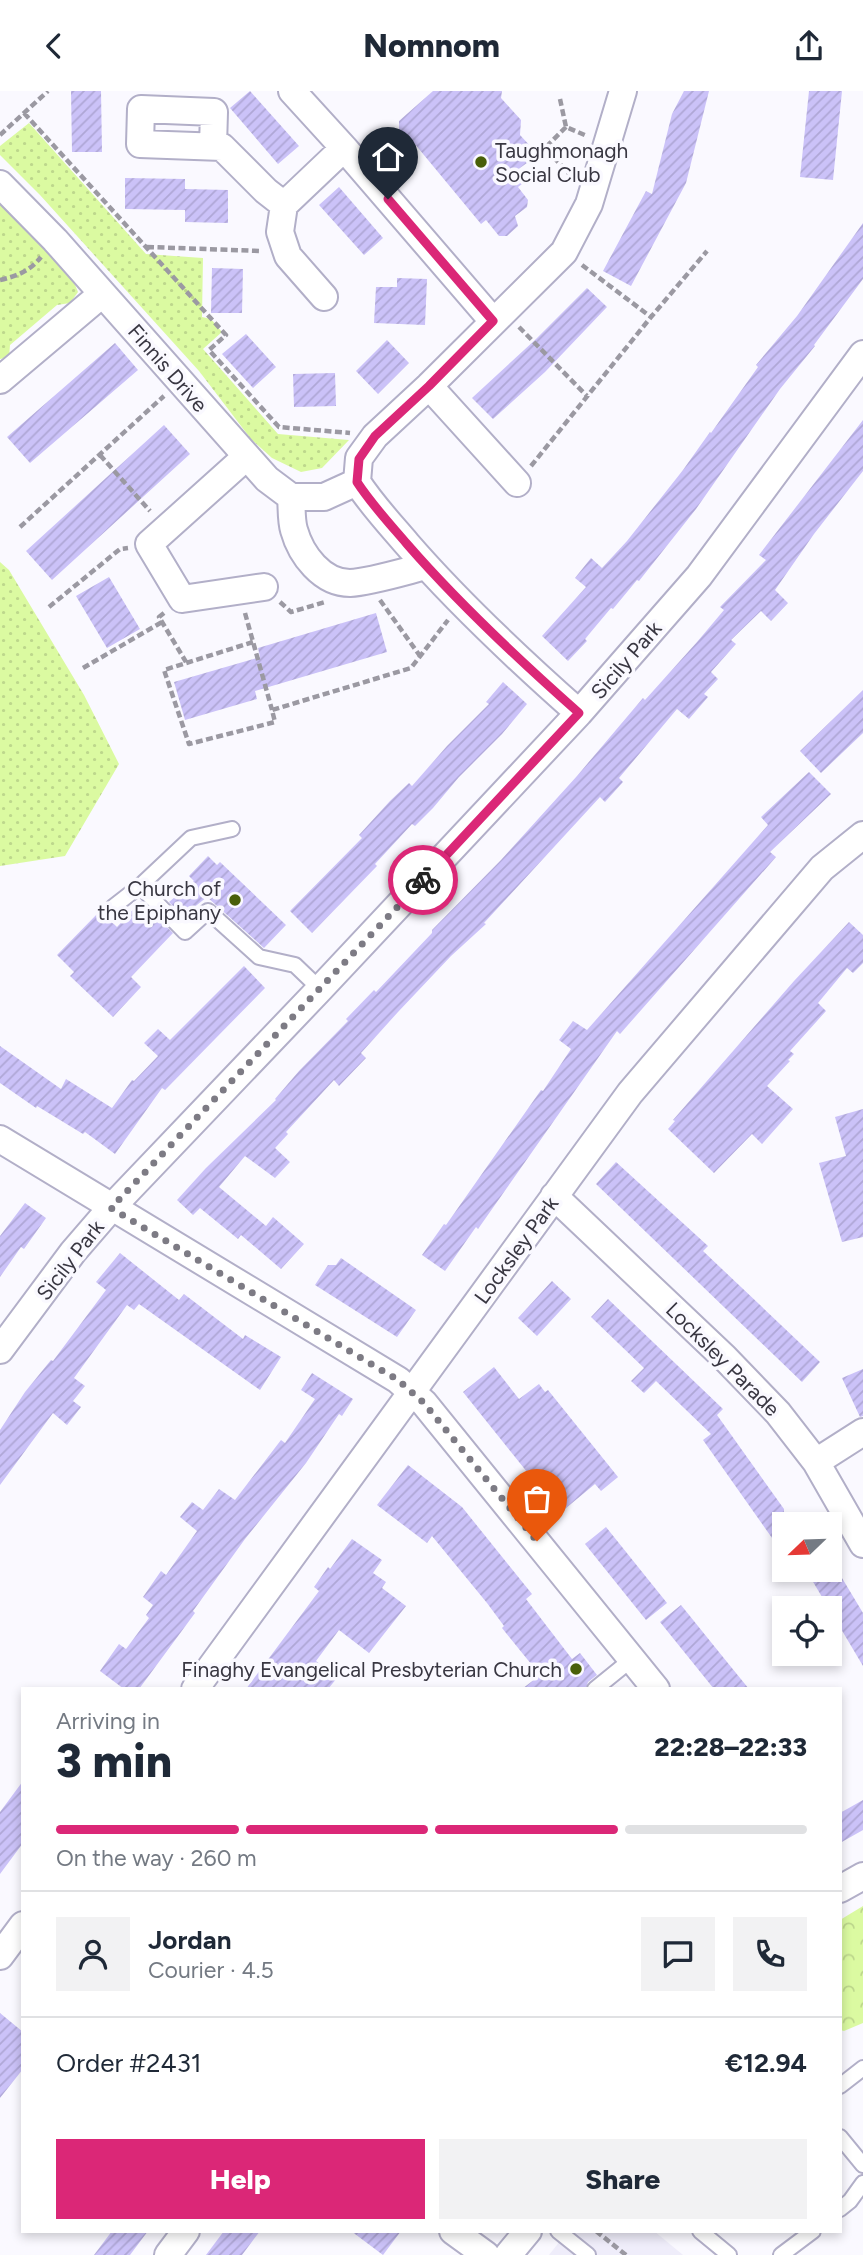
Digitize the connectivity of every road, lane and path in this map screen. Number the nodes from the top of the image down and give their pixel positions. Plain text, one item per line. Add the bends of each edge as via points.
1 (48, 91) edge
2 (292, 91) edge
3 (623, 91) edge
4 (560, 99) dead end
5 (24, 113) junction
6 (566, 127) junction
7 (0, 135) edge
8 (213, 146) dead end
9 (607, 146) junction
10 (344, 148) junction
11 (0, 184) edge
12 (590, 198) junction
13 (284, 205) junction
14 (55, 240) junction
15 (146, 247) junction
16 (707, 251) dead end
17 (286, 252) junction
18 (564, 252) junction
19 (0, 280) edge
20 (102, 294) junction
21 (324, 297) dead end
22 (498, 316) junction
23 (651, 317) junction
24 (863, 354) edge
25 (0, 380) edge
26 (180, 381) junction
27 (429, 386) junction
28 (587, 396) junction
29 (375, 436) junction
30 (100, 455) junction
31 (246, 457) junction
32 (357, 482) junction
33 (517, 483) joint
34 (291, 497) junction
35 (20, 527) dead end
36 (158, 537) junction
37 (425, 566) junction
38 (358, 581) junction
39 (252, 589) junction
40 (182, 599) junction
41 (462, 603) junction
42 (49, 607) dead end
43 (162, 622) junction
44 (253, 642) junction
45 (420, 656) junction
46 (186, 662) junction
47 (83, 668) dead end
48 (272, 710) junction
49 (579, 713) junction
50 (232, 829) dead end
51 (863, 835) edge
52 (140, 886) junction
53 (113, 907) dead end
54 (320, 989) junction
55 (0, 1139) edge
56 (554, 1196) junction
57 (111, 1208) junction
58 (0, 1350) edge
59 (413, 1391) junction
60 (863, 1432) edge
61 (816, 1462) junction
62 (863, 1544) edge
63 (632, 1659) junction
64 (196, 1687) edge
65 (597, 1687) edge
66 (654, 1687) edge
67 (863, 1876) edge
68 (842, 1888) edge
69 (21, 1928) edge
70 (0, 1956) edge
71 (863, 2068) edge
72 (842, 2084) edge
73 (842, 2139) edge
74 (863, 2165) edge
75 (863, 2183) edge
76 (842, 2207) edge
77 (184, 2233) edge
78 (457, 2233) edge
79 (526, 2233) edge
80 (560, 2233) edge
81 (598, 2233) edge
82 (702, 2233) edge
83 (810, 2233) edge
84 (484, 2248) edge
85 (168, 2255) edge
86 (508, 2255) edge
87 (588, 2255) edge
88 (626, 2255) edge
89 (729, 2255) edge
90 (781, 2255) edge

1 - 5 path
2 - 10 street
3 - 9 street
4 - 6 path
5 - 7 path
5 - 15 path
6 - 9 path
6 - 12 path via 545,148
8 - 13 street via 222,147
9 - 12 street
10 - 13 street
10 - 22 street
11 - 14 street, Finnis Drive
12 - 18 street
13 - 17 street via 280,232
14 - 19 path via 35,265
14 - 20 street, Finnis Drive
15 - 17 path
15 - 29 path via 226,335 209,350 279,427
16 - 23 path
17 - 21 street
18 - 22 street
18 - 23 path
20 - 25 street
20 - 26 street, Finnis Drive
22 - 27 street
22 - 28 path
23 - 28 path
24 - 49 street, Sicily Park via 699,576
26 - 30 path
26 - 31 street, Finnis Drive
27 - 29 street
27 - 33 street
28 - 33 path
29 - 32 street via 359,459
30 - 35 path
30 - 36 path
31 - 34 street, Finnis Drive
31 - 36 street
32 - 34 street via 324,497
32 - 37 street
34 - 38 street via 294,530 318,571 335,581
36 - 40 street
36 - 42 path via 120,549
37 - 38 street
37 - 41 street
38 - 39 path via 339,598 291,612
38 - 45 path
39 - 40 street
39 - 44 path
40 - 43 path via 159,617
41 - 45 path
41 - 49 street
43 - 46 path
43 - 47 path
44 - 46 path
44 - 48 path
45 - 48 path via 411,668
46 - 48 path via 164,670 189,744 275,722
49 - 54 street, Sicily Park
50 - 52 lane via 191,838
51 - 56 street, Locksley Park via 822,868 630,1093
52 - 53 lane
52 - 54 lane via 184,932 208,911 259,957 295,965
54 - 57 street, Sicily Park
55 - 57 street
56 - 59 street, Locksley Park
56 - 61 street, Locksley Parade via 743,1376
57 - 58 street, Sicily Park
57 - 59 street
59 - 63 street
59 - 64 street, Locksley Park
60 - 61 street
61 - 62 street, Locksley Parade
63 - 65 lane
63 - 66 street
67 - 68 street
69 - 70 street
71 - 72 lane
73 - 74 lane
75 - 76 lane
77 - 85 street
78 - 84 street
79 - 86 street
80 - 87 lane
81 - 88 path
82 - 89 lane
83 - 90 lane

